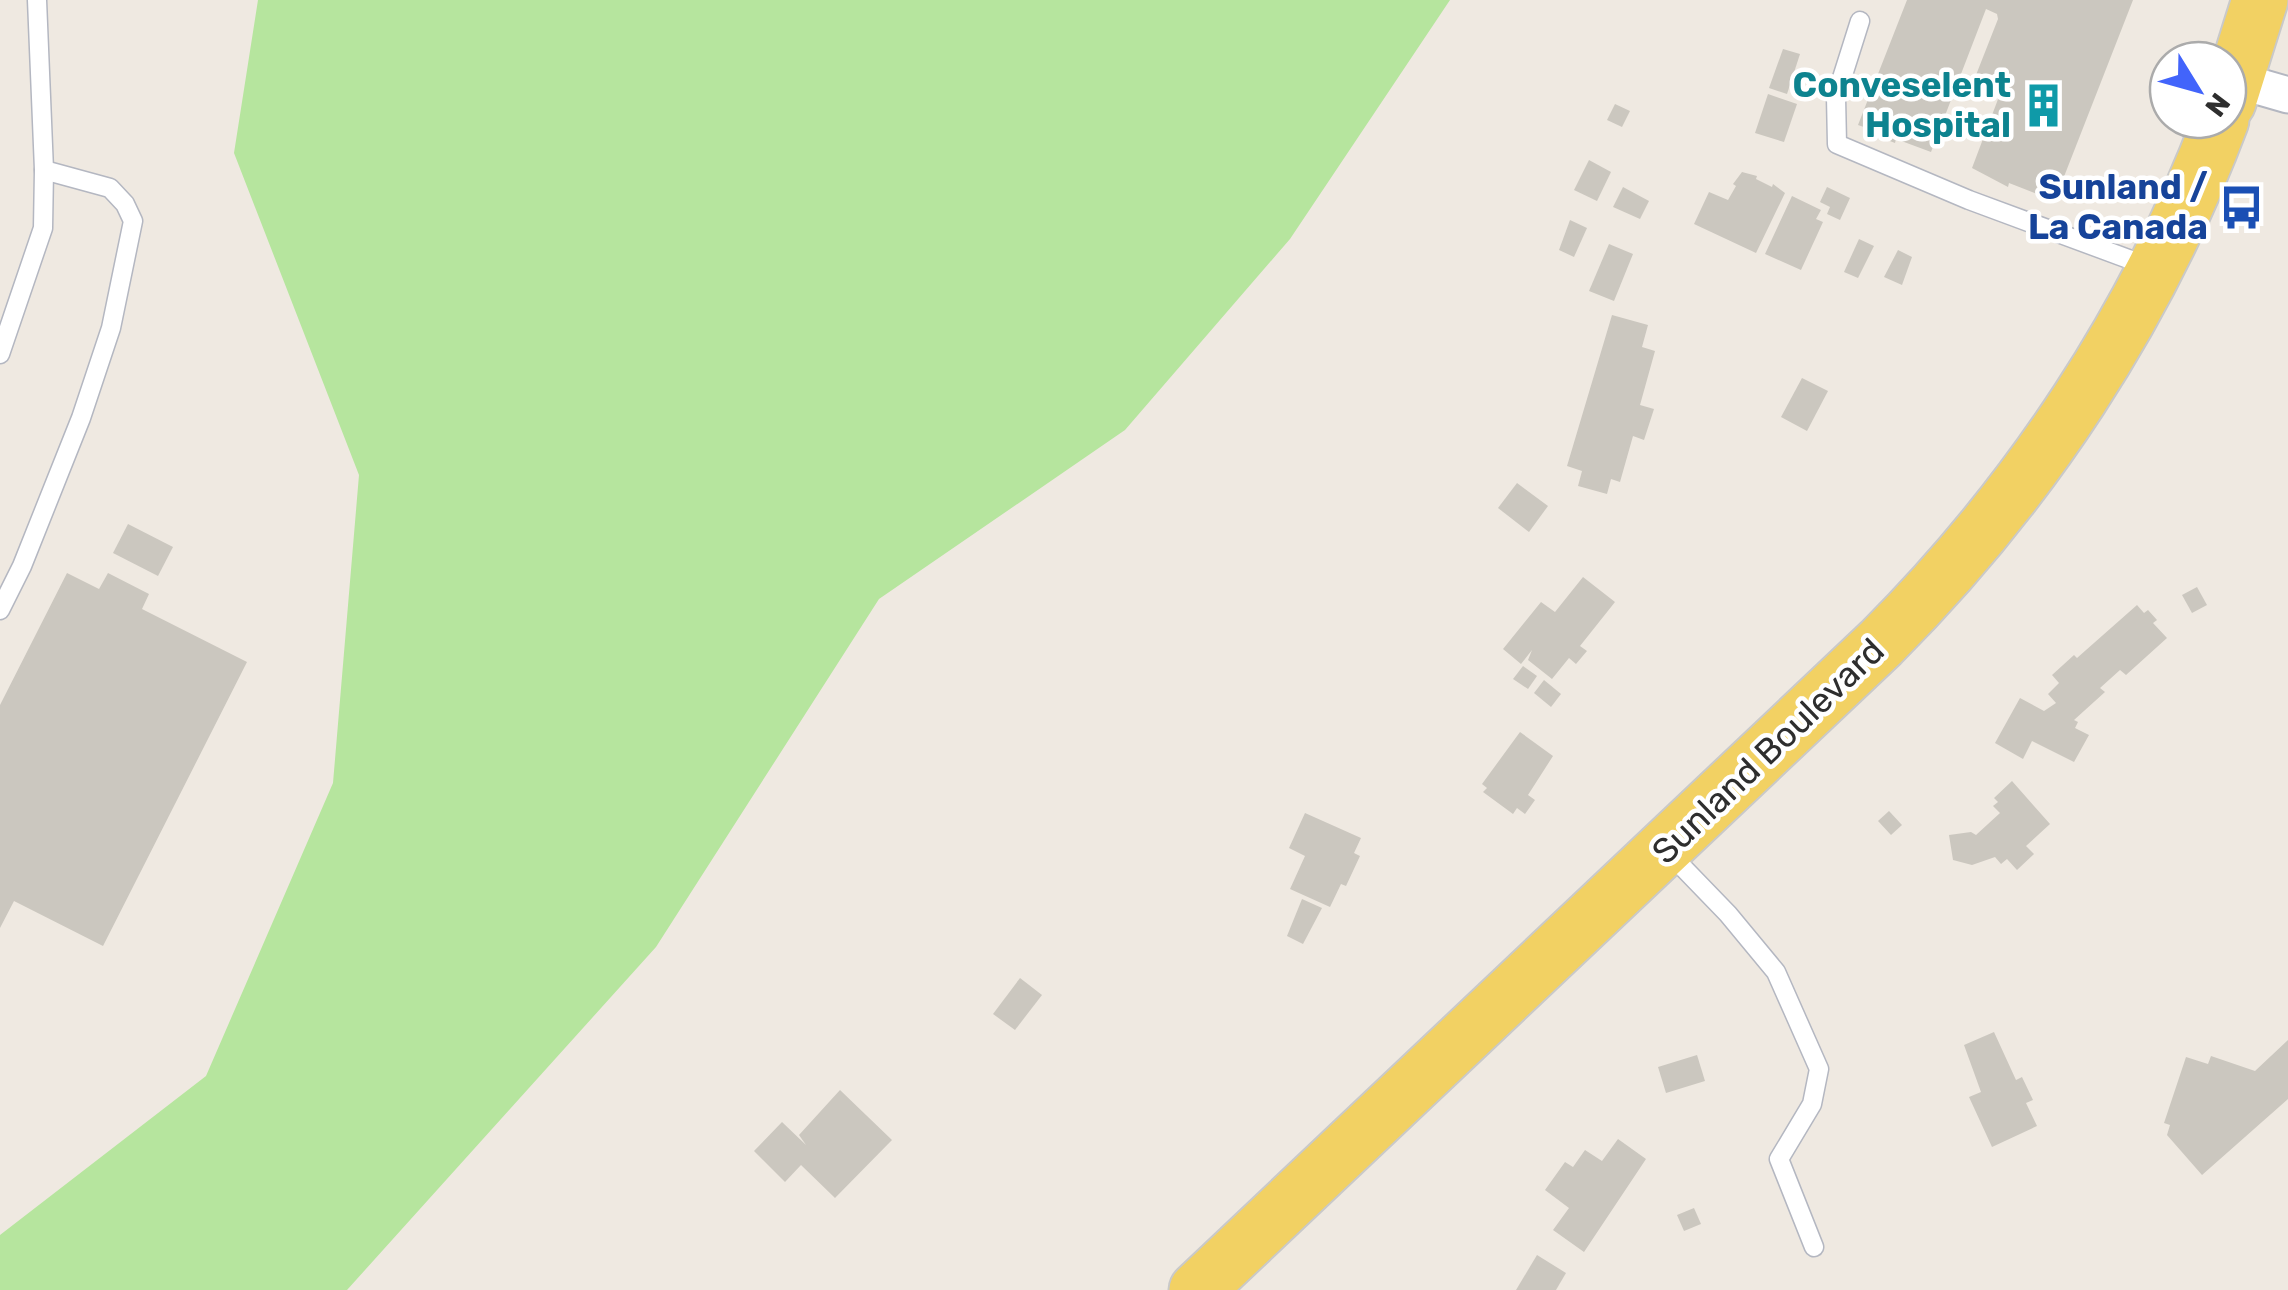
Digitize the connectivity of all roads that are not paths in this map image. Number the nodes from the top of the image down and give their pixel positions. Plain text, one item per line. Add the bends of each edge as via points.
1 (37, 0) edge
2 (2260, 0) edge
3 (1860, 21) dead end
4 (2247, 40) edge
5 (2288, 95) edge
6 (2248, 99) edge
7 (2211, 140) edge
8 (44, 170) junction
9 (2155, 269) junction
10 (0, 354) edge
11 (0, 610) edge
12 (1665, 849) junction
13 (1814, 1247) dead end
14 (1197, 1290) edge

1 - 8 lane
2 - 4 main road, Sunland Boulevard
3 - 9 lane via 1836,96 1837,144
5 - 6 street
7 - 9 main road, Sunland Boulevard
8 - 10 lane via 43,228
8 - 11 lane via 110,188 134,221 112,328 55,488
9 - 12 main road, Sunland Boulevard via 2072,411 1964,554 1881,643
12 - 13 lane via 1776,972 1819,1069 1812,1104 1779,1159
12 - 14 main road, Sunland Boulevard

